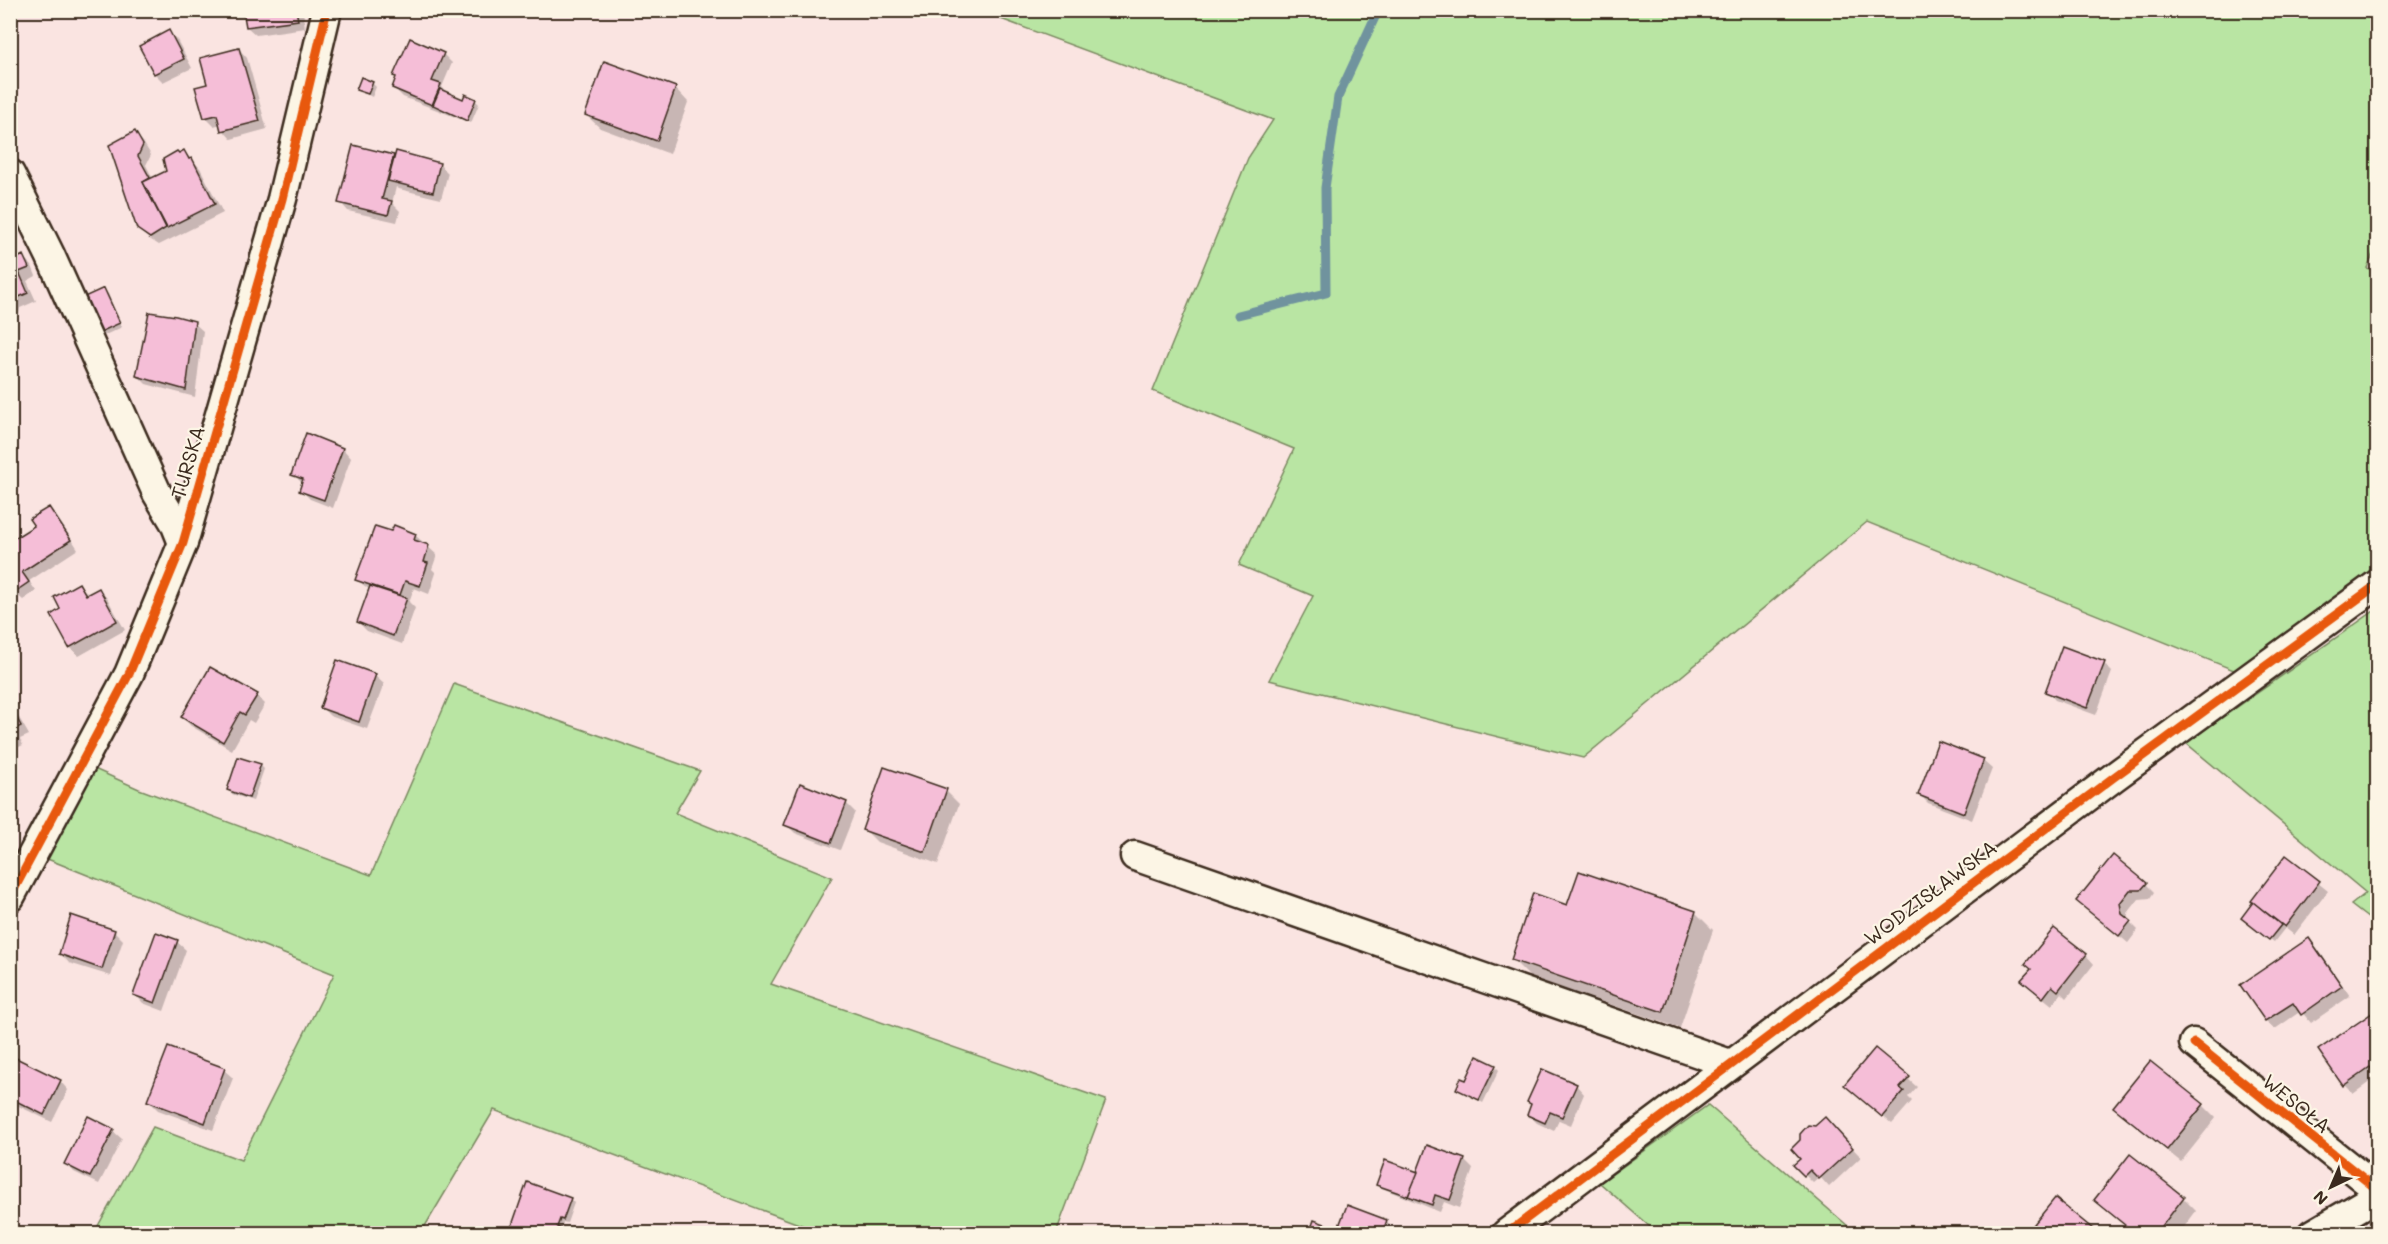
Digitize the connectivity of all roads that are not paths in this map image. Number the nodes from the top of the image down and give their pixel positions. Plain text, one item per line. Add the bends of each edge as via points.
1 (327, 10) edge
2 (10, 174) edge
3 (183, 543) junction
4 (2378, 584) edge
5 (1135, 856) dead end
6 (10, 897) edge
7 (2194, 1044) dead end
8 (1731, 1064) junction
9 (2378, 1190) edge
10 (2378, 1196) edge
11 (1506, 1233) edge
12 (2313, 1233) edge

1 - 3 street, TURSKA via 282,199
2 - 3 street
3 - 6 street, TURSKA via 129,674
4 - 8 street, WODZISŁAWSKA
5 - 8 street
7 - 9 street, WESOŁA
8 - 11 street, WODZISŁAWSKA
10 - 12 street

